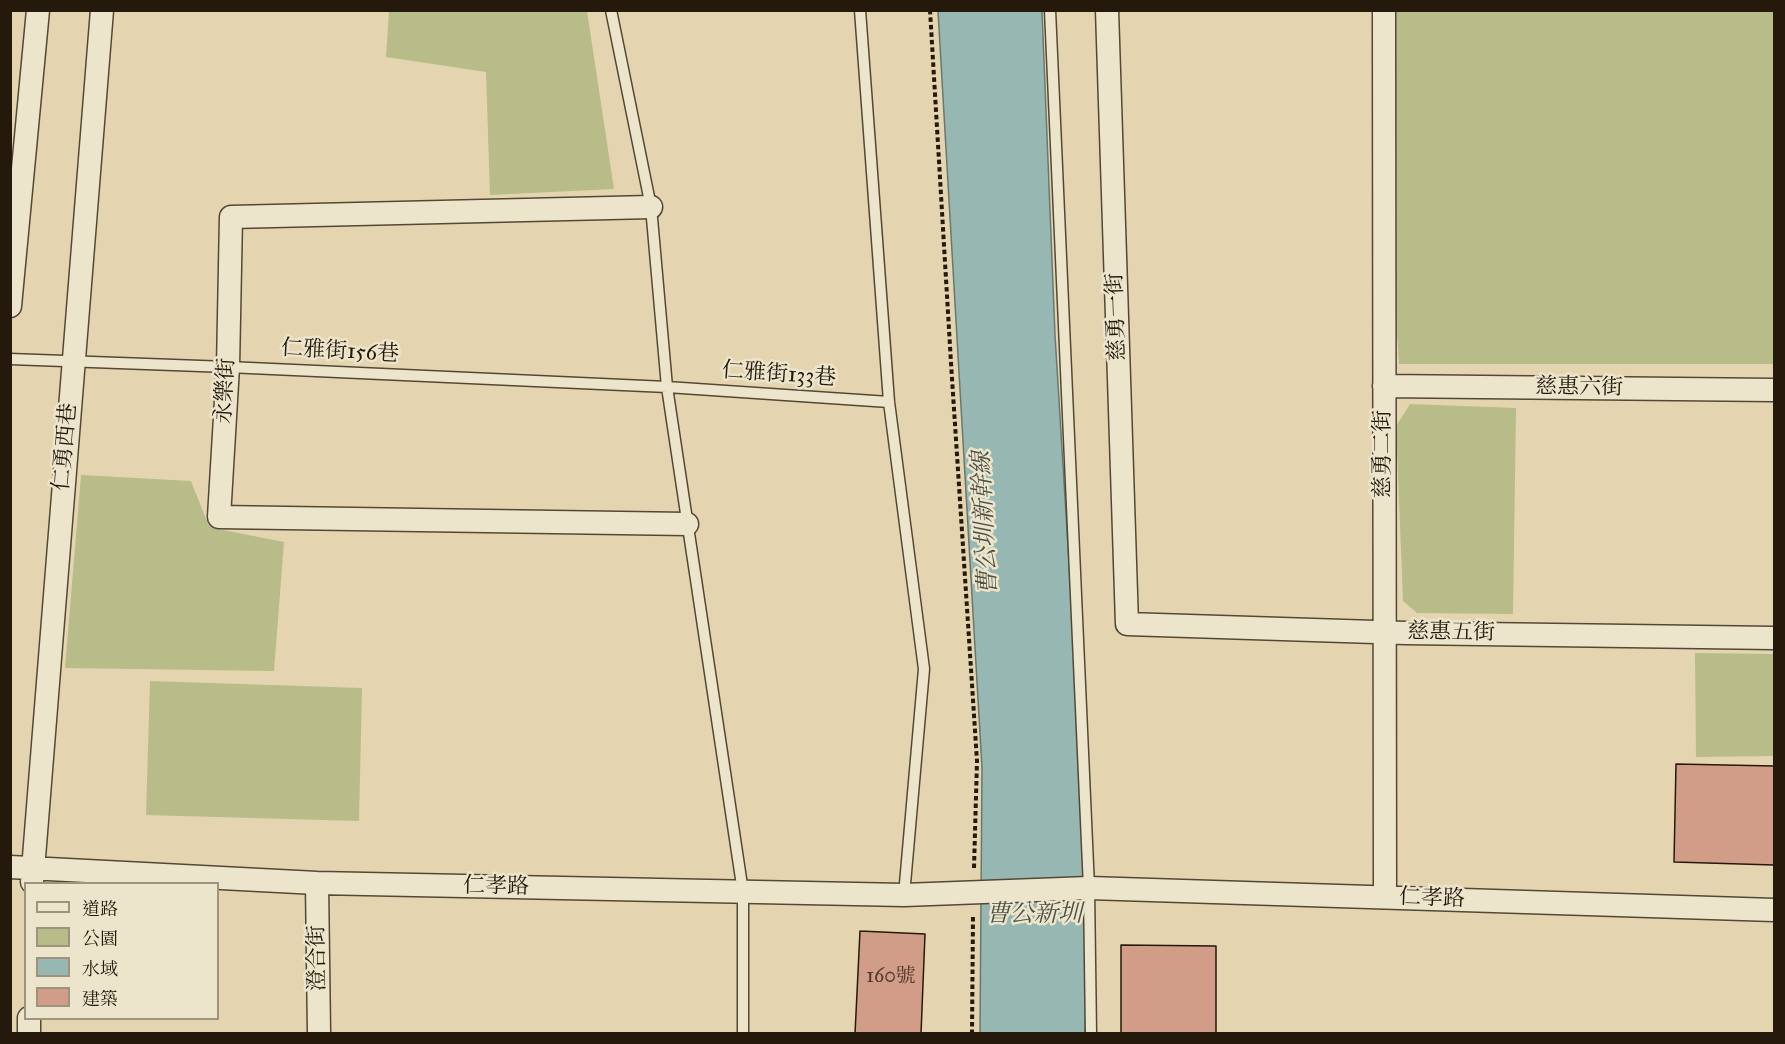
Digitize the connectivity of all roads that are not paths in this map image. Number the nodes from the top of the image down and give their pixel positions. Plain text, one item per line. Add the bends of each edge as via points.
1 (38, 10) edge
2 (102, 10) edge
3 (611, 10) edge
4 (860, 10) edge
5 (1050, 10) edge
6 (1107, 10) edge
7 (1384, 10) edge
8 (651, 207) junction
9 (10, 306) edge
10 (10, 359) edge
11 (73, 362) junction
12 (228, 366) junction
13 (1384, 386) junction
14 (667, 387) junction
15 (1774, 390) edge
16 (889, 402) junction
17 (687, 524) junction
18 (1127, 624) joint
19 (1385, 632) junction
20 (1774, 638) edge
21 (25, 873) edge
22 (317, 883) junction
23 (1089, 888) junction
24 (743, 892) junction
25 (904, 896) junction
26 (1385, 897) junction
27 (1774, 910) edge
28 (319, 1034) edge
29 (743, 1034) edge
30 (1091, 1034) edge

1 - 9 street
2 - 11 street, 仁勇西巷
3 - 8 lane
4 - 16 lane
5 - 23 lane
6 - 18 street, 慈勇一街
7 - 13 street, 慈勇二街
8 - 12 street, 永樂街 via 231,217
8 - 14 lane
10 - 11 lane, 仁雅街156巷
11 - 12 lane, 仁雅街156巷
11 - 21 street, 仁勇西巷
12 - 14 lane, 仁雅街156巷
12 - 17 street, 永樂街 via 219,517
13 - 15 street, 慈惠六街
13 - 19 street, 慈勇二街
14 - 16 lane, 仁雅街133巷
14 - 17 lane
16 - 25 lane via 924,669
17 - 24 lane
18 - 19 street, 慈惠五街
19 - 20 street, 慈惠五街
19 - 26 street, 慈勇二街
21 - 22 street, 仁孝路
22 - 24 street, 仁孝路
22 - 28 street, 澄合街
23 - 25 street, 仁孝路
23 - 26 street, 仁孝路
23 - 30 lane
24 - 25 street, 仁孝路
24 - 29 lane
26 - 27 street, 仁孝路

